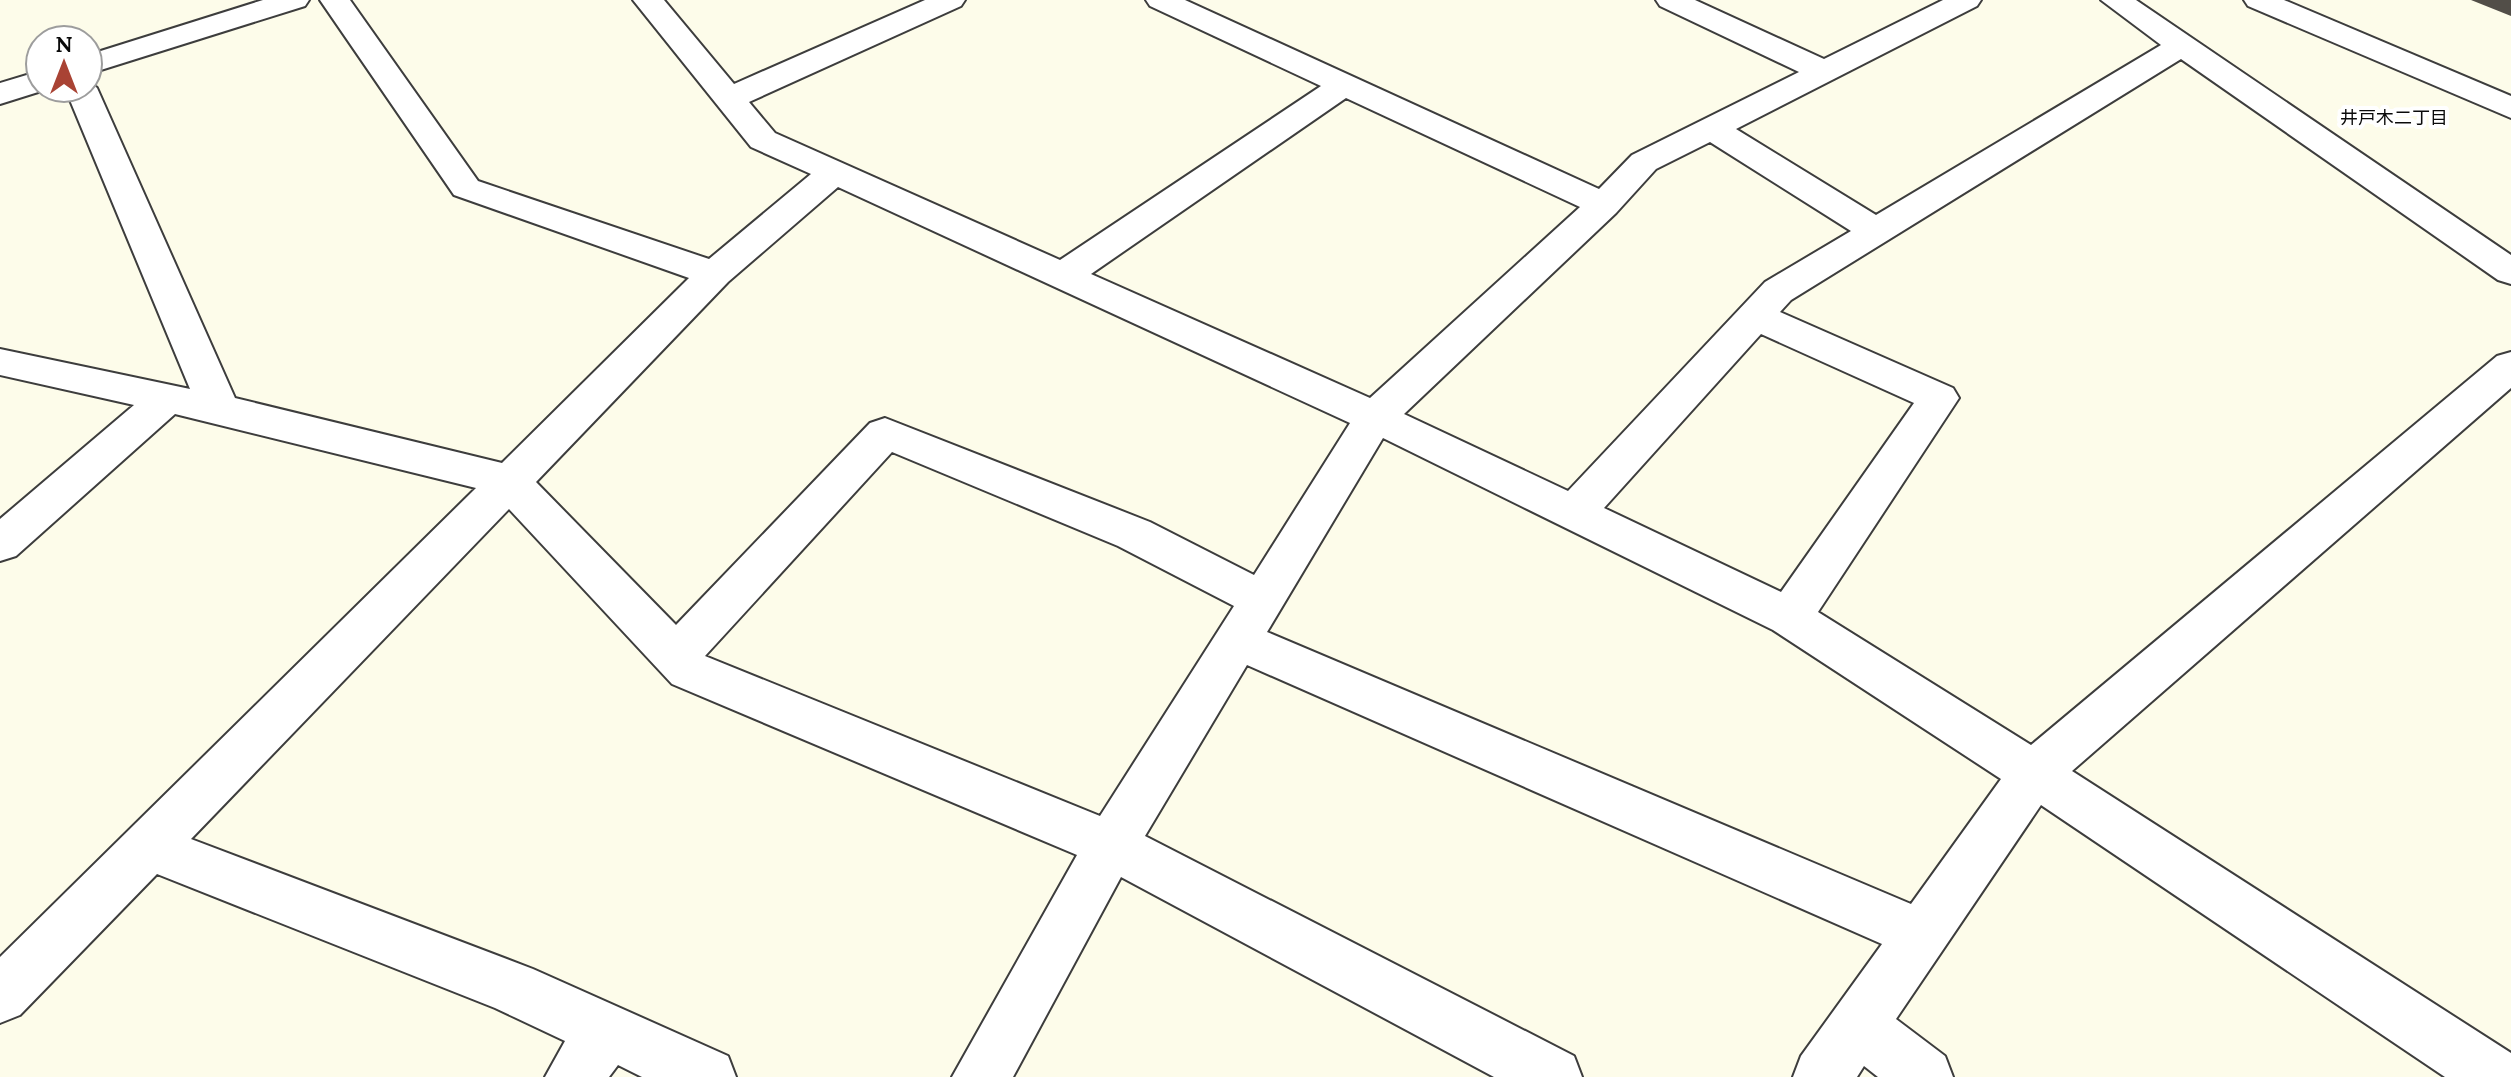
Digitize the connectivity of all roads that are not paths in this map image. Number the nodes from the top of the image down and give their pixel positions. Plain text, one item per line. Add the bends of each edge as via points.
1 (294, 0) edge
2 (335, 0) edge
3 (648, 0) edge
4 (950, 0) edge
5 (1161, 0) edge
6 (1671, 0) edge
7 (2116, 0) edge
8 (2259, 0) edge
9 (1961, 1) edge
10 (211, 12) edge
11 (2182, 45) junction
12 (104, 58) edge
13 (1823, 71) junction
14 (24, 86) edge
15 (1342, 86) junction
16 (0, 94) edge
17 (730, 98) junction
18 (88, 104) edge
19 (2511, 108) edge
20 (1711, 128) junction
21 (832, 174) junction
22 (1604, 205) junction
23 (1876, 231) junction
24 (2511, 272) edge
25 (715, 274) junction
26 (1061, 277) junction
27 (1755, 316) junction
28 (0, 362) edge
29 (2511, 366) edge
30 (165, 400) junction
31 (219, 409) junction
32 (1375, 417) junction
33 (508, 480) junction
34 (1574, 513) junction
35 (0, 544) edge
36 (1789, 617) junction
37 (1250, 620) junction
38 (676, 656) junction
39 (2034, 773) junction
40 (1111, 845) junction
41 (148, 846) junction
42 (1921, 935) junction
43 (6, 980) edge
44 (1858, 1025) junction
45 (607, 1032) junction
46 (574, 1077) edge
47 (707, 1077) edge
48 (981, 1077) edge
49 (1553, 1077) edge
50 (1822, 1077) edge
51 (1924, 1077) edge
52 (2496, 1077) edge

1 - 10 street
2 - 25 street via 466,188
3 - 17 street
4 - 17 street
5 - 15 street
6 - 13 street
7 - 11 street
8 - 19 street
9 - 13 street
10 - 12 street
11 - 23 street
11 - 24 street
13 - 20 street
14 - 16 street
15 - 22 street
15 - 26 street
17 - 21 street via 763,140
18 - 31 street
20 - 22 street via 1644,162
20 - 23 street
21 - 25 street
21 - 26 street
22 - 32 street
23 - 27 street via 1778,291
25 - 33 street
26 - 32 street
27 - 34 street
27 - 36 street via 1939,398
28 - 30 street
29 - 39 street
30 - 31 street
30 - 35 street
31 - 33 street
32 - 34 street
32 - 37 street
33 - 38 street
33 - 41 street
34 - 36 street
36 - 39 street
37 - 38 street via 1134,534 885,433
37 - 40 street
37 - 42 street
38 - 40 street via 689,670
39 - 42 street
39 - 52 street
40 - 48 street
40 - 49 street
41 - 43 street
41 - 45 street via 513,988
42 - 44 street
44 - 50 street
44 - 51 street
45 - 46 street
45 - 47 street

